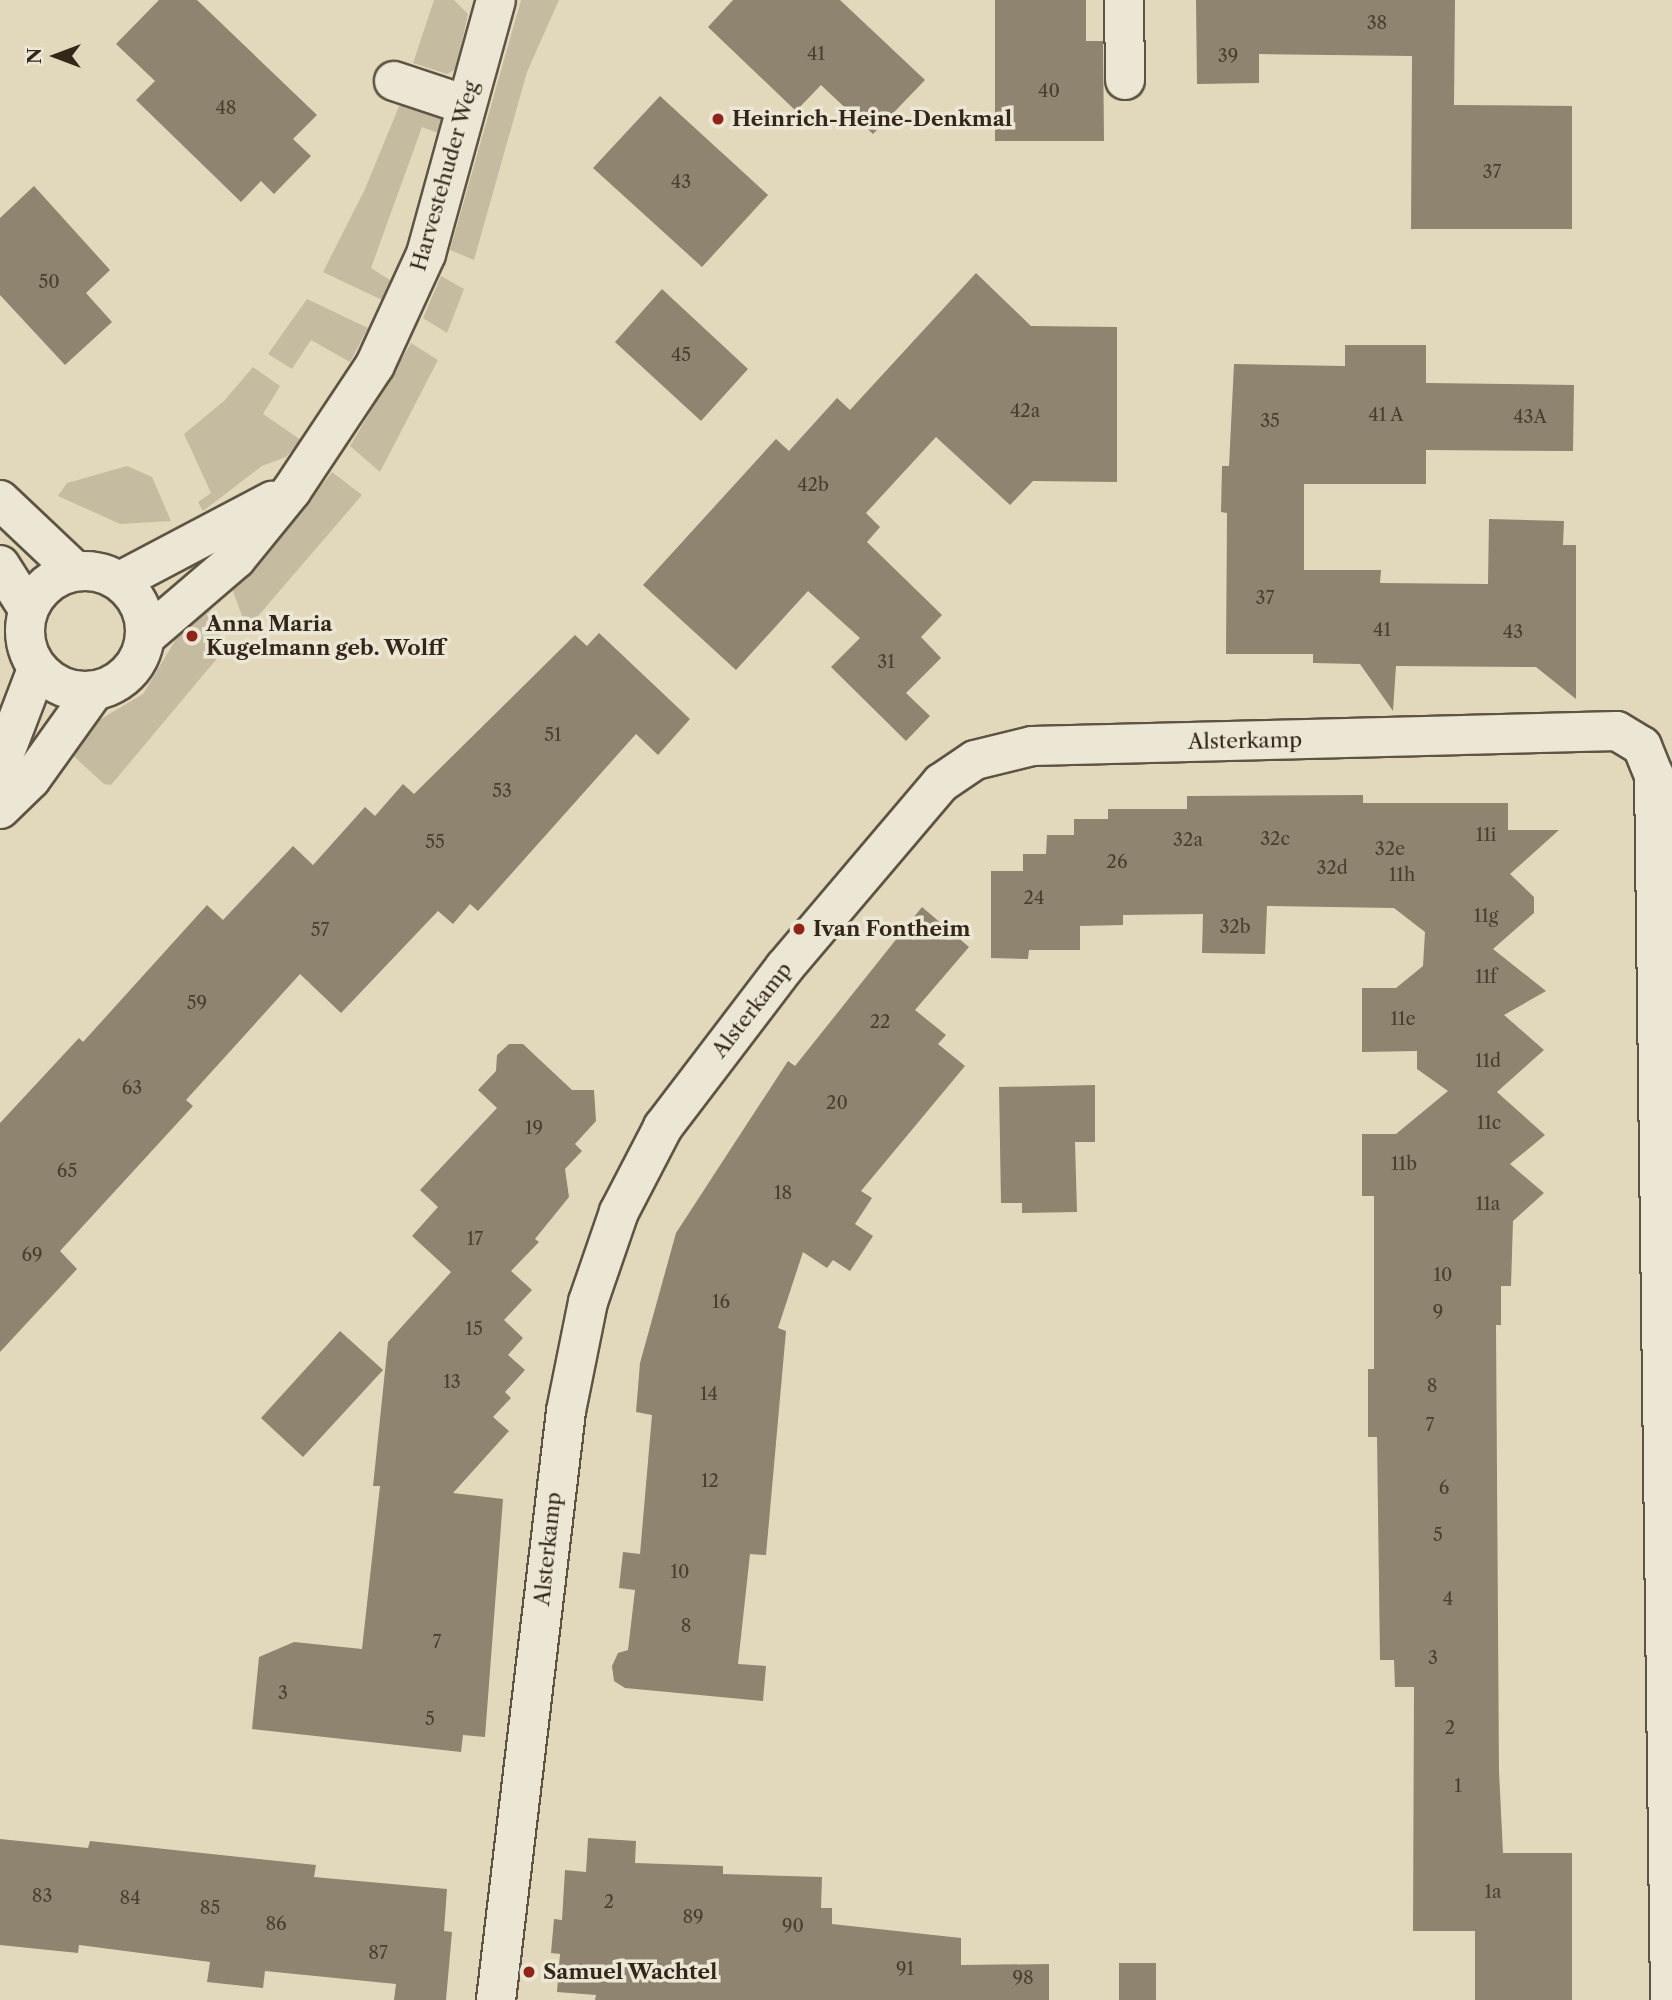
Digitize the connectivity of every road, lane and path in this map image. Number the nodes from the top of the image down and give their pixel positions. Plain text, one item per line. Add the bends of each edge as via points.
1 (496, 0) edge
2 (1124, 0) edge
3 (1125, 80) dead end
4 (394, 81) dead end
5 (466, 105) junction
6 (292, 490) junction
7 (0, 500) edge
8 (0, 565) edge
9 (75, 571) junction
10 (120, 581) junction
11 (28, 609) junction
12 (145, 637) junction
13 (37, 669) junction
14 (94, 691) junction
15 (0, 766) edge
16 (1663, 775) edge
17 (0, 809) edge
18 (496, 2000) edge
19 (1670, 2000) edge

1 - 5 street, Harvestehuder Weg
2 - 3 street
4 - 5 street
5 - 6 street, Harvestehuder Weg via 426,254 396,324 345,415
6 - 10 street, Harvestehuder Weg
6 - 12 street, Harvestehuder Weg via 236,559
7 - 9 street
8 - 11 street
9 - 10 street via 91,570
9 - 11 street via 46,584
10 - 12 street via 140,606
11 - 13 street via 24,640
12 - 14 street, Harvestehuder Weg via 134,667 123,678
13 - 14 street via 63,688
13 - 15 street
14 - 17 street, Harvestehuder Weg via 31,779
16 - 18 street, Alsterkamp via 1642,746 1617,731 1032,746 975,760 941,783 784,968 679,1105 619,1212 588,1302 566,1411
16 - 19 street

